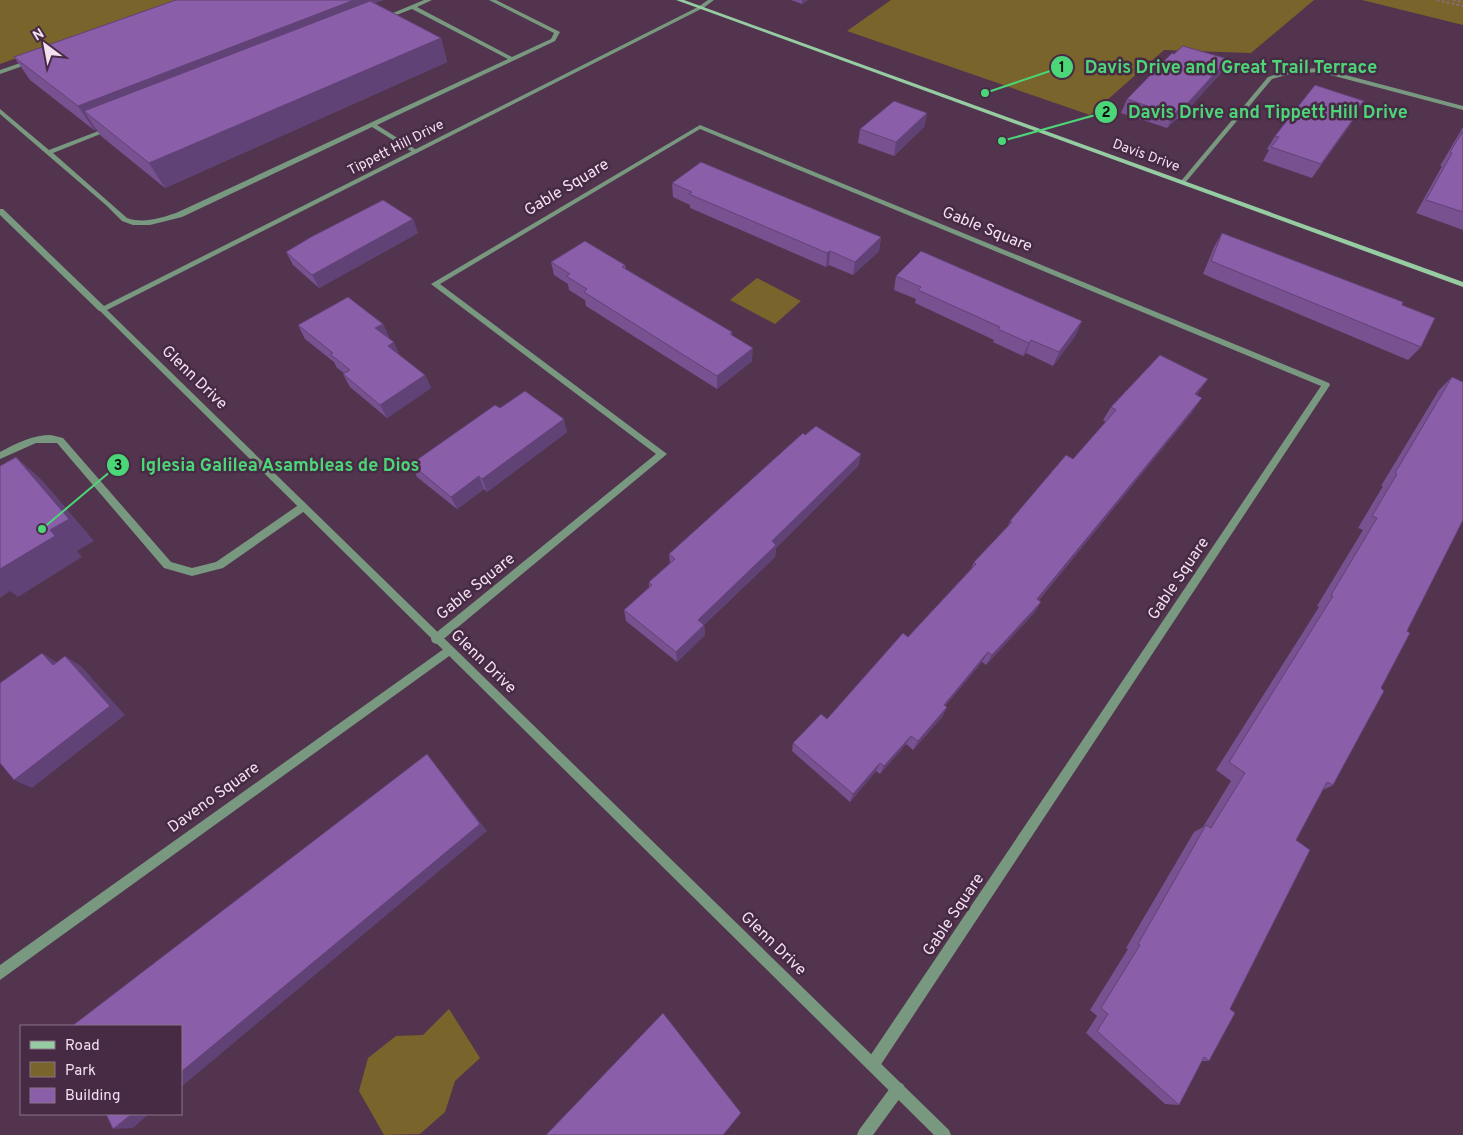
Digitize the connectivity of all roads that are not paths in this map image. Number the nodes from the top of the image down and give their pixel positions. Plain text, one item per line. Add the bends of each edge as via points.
1 (429, 0) edge
2 (492, 0) edge
3 (679, 0) edge
4 (711, 0) edge
5 (412, 7) junction
6 (700, 8) junction
7 (376, 21) edge
8 (510, 58) junction
9 (38, 59) edge
10 (0, 72) edge
11 (1463, 108) edge
12 (0, 111) edge
13 (122, 123) edge
14 (372, 124) junction
15 (49, 152) junction
16 (416, 152) junction
17 (1183, 182) junction
18 (0, 211) edge
19 (1463, 285) edge
20 (102, 309) junction
21 (0, 456) edge
22 (303, 507) junction
23 (436, 640) junction
24 (448, 651) junction
25 (0, 973) edge
26 (873, 1064) junction
27 (898, 1089) junction
28 (864, 1135) edge
29 (944, 1135) edge

1 - 5 street
2 - 8 street via 557,32 553,40
3 - 6 main road, Davis Drive
4 - 6 street, Tippett Hill Drive
5 - 7 street
5 - 8 street
6 - 16 street, Tippett Hill Drive
6 - 17 main road, Davis Drive
8 - 14 street
9 - 10 street
11 - 17 street via 1332,72 1304,70 1280,74 1270,78
12 - 15 street
13 - 15 street
14 - 15 street via 179,215 144,225 118,218 109,205
14 - 16 street
16 - 20 street, Tippett Hill Drive
17 - 19 main road, Davis Drive
18 - 20 street, Glenn Drive
20 - 22 street, Glenn Drive
21 - 22 street via 45,436 60,440 168,565 192,572 219,564
22 - 23 street, Glenn Drive
23 - 24 street, Glenn Drive
23 - 26 street, Gable Square via 662,454 435,284 700,127 1326,385
24 - 25 street, Daveno Square
24 - 26 street, Glenn Drive
26 - 27 street, Glenn Drive
27 - 28 street
27 - 29 street, Glenn Drive

